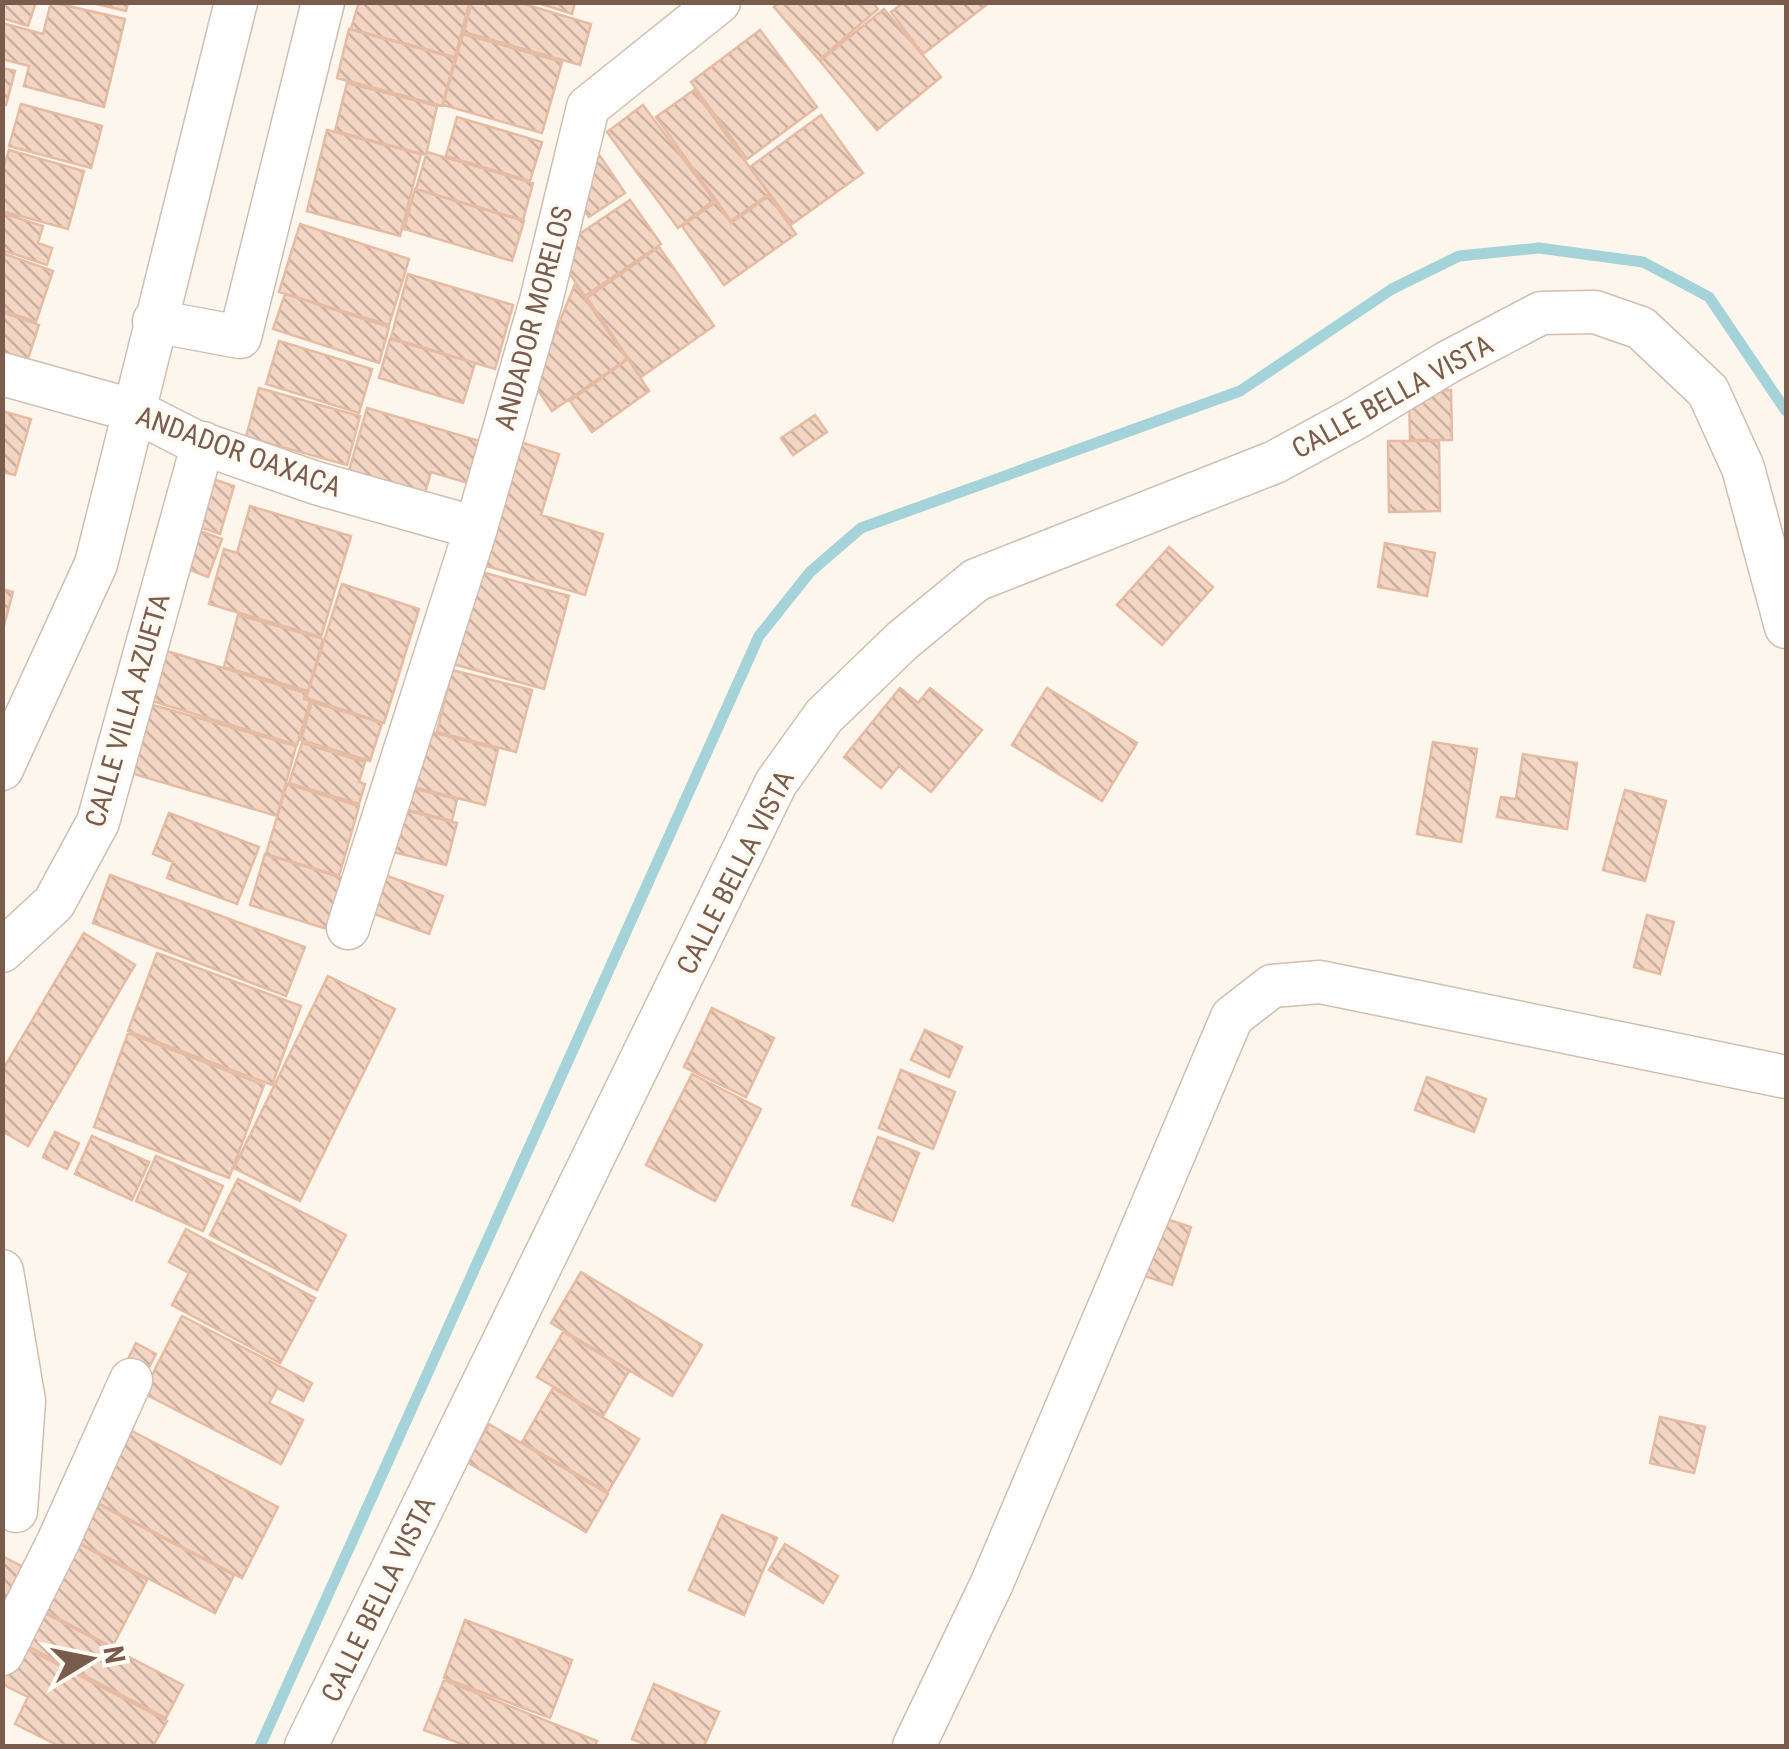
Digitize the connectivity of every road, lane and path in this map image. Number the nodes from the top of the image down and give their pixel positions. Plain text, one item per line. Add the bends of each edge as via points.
1 (236, 2) edge
2 (323, 2) edge
3 (719, 2) edge
4 (154, 320) junction
5 (2, 374) edge
6 (134, 412) junction
7 (204, 444) junction
8 (476, 528) junction
9 (1786, 627) edge
10 (2, 769) edge
11 (348, 928) dead end
12 (2, 952) edge
13 (1786, 1077) edge
14 (2, 1271) edge
15 (131, 1380) dead end
16 (9, 1509) edge
17 (58, 1542) junction
18 (2, 1654) edge
19 (306, 1746) edge
20 (914, 1746) edge

1 - 4 street
2 - 4 street via 240,338
3 - 8 street, ANDADOR MORELOS via 588,107
4 - 6 street
5 - 6 street, ANDADOR OAXACA
6 - 7 street, ANDADOR OAXACA
6 - 10 street via 96,564
7 - 8 street, ANDADOR OAXACA
7 - 12 street, CALLE VILLA AZUETA via 98,822 54,904
8 - 11 street, ANDADOR MORELOS
9 - 19 street, CALLE BELLA VISTA via 1744,468 1708,392 1640,328 1595,312 1541,313 1274,462 976,580 824,716 776,783
13 - 20 street via 1320,982 1272,986 1232,1018 992,1584
14 - 16 street via 24,1401
15 - 17 street
16 - 17 street
17 - 18 street

